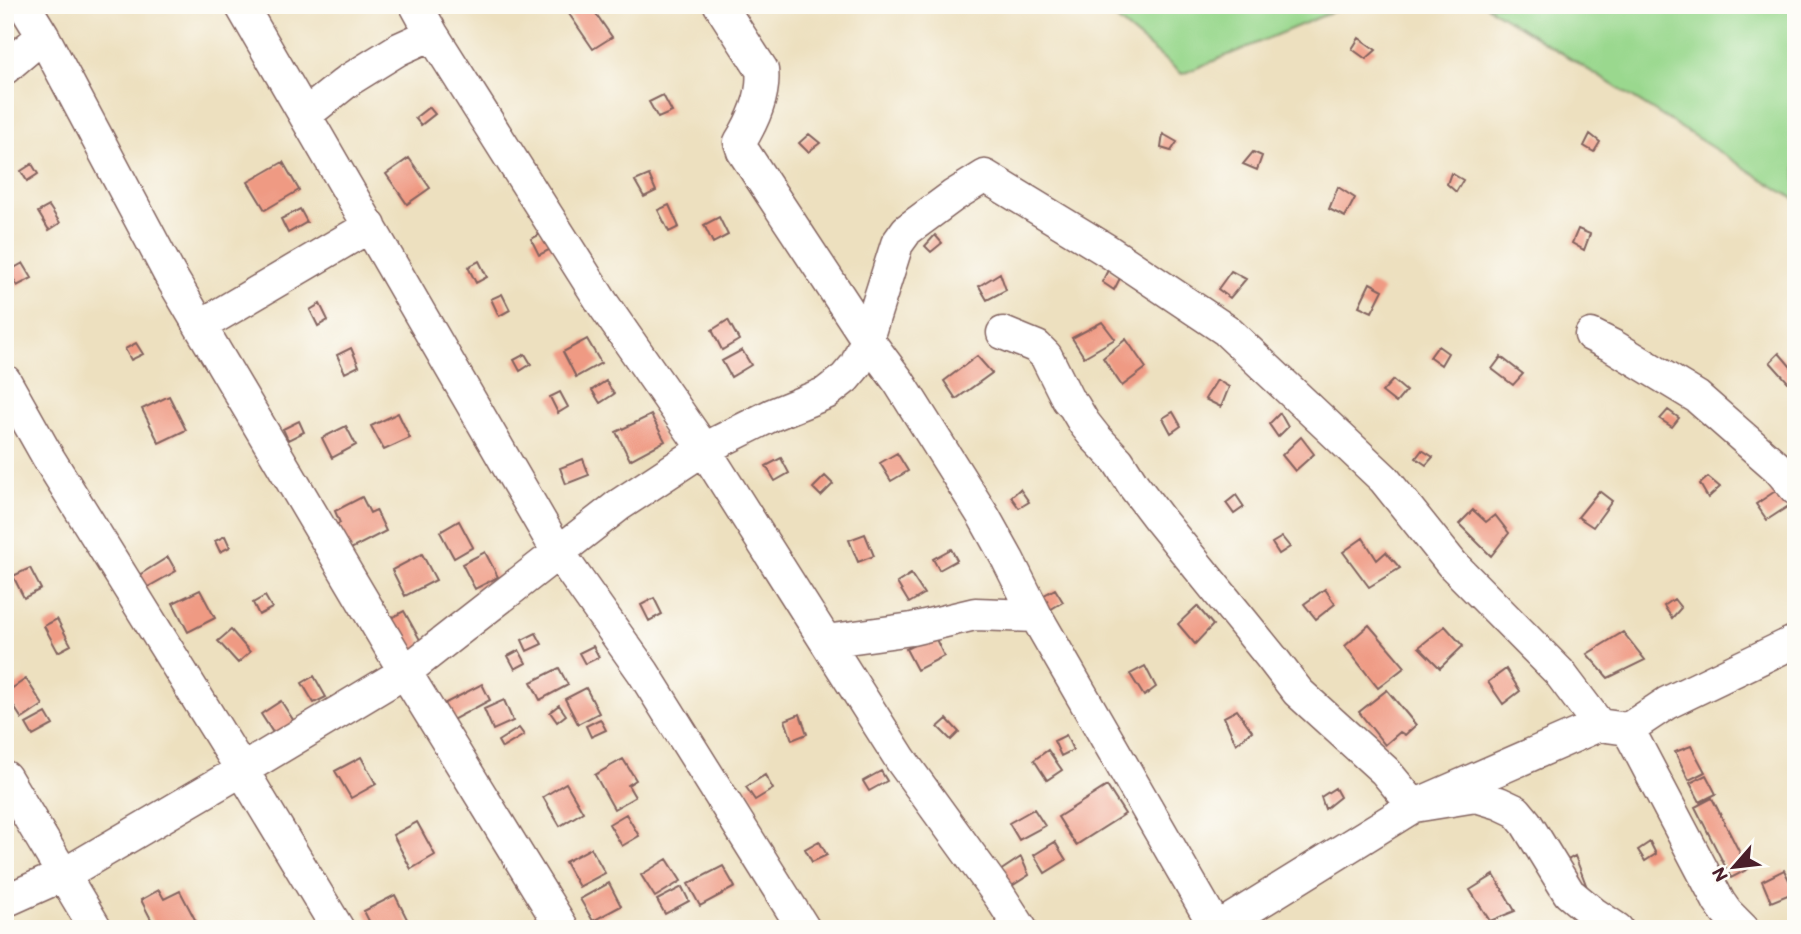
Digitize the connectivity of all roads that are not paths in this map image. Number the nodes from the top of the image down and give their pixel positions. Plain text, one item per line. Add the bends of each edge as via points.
1 (24, 5) edge
2 (241, 5) edge
3 (416, 5) edge
4 (720, 5) edge
5 (432, 34) junction
6 (43, 36) junction
7 (5, 68) edge
8 (305, 115) junction
9 (370, 226) junction
10 (200, 326) junction
11 (1003, 333) dead end
12 (1591, 335) dead end
13 (867, 339) junction
14 (5, 381) edge
15 (704, 449) junction
16 (1796, 489) edge
17 (558, 552) junction
18 (1036, 616) junction
19 (826, 641) junction
20 (1796, 641) edge
21 (405, 672) junction
22 (1614, 727) junction
23 (242, 770) junction
24 (5, 777) edge
25 (1414, 806) junction
26 (63, 875) junction
27 (5, 901) edge
28 (96, 929) edge
29 (338, 929) edge
30 (563, 929) edge
31 (804, 929) edge
32 (1021, 929) edge
33 (1216, 929) edge
34 (1617, 929) edge
35 (1744, 929) edge

1 - 6 street
2 - 8 street
3 - 5 street
4 - 13 street via 762,70 762,91 740,142 743,150
5 - 8 street via 349,80
5 - 15 street via 603,304
6 - 7 street
6 - 10 street
8 - 9 street
9 - 10 street
9 - 17 street
10 - 21 street
11 - 25 street via 1037,347 1046,356 1068,400 1094,437 1118,461 1298,692 1385,771
12 - 16 street via 1697,397
13 - 15 street via 856,365 826,393
13 - 18 street via 984,517
13 - 22 street via 897,244 907,230 985,176 1226,330 1384,479 1452,564
14 - 23 street
15 - 17 street
15 - 19 street
17 - 21 street
17 - 31 street via 643,672
18 - 19 street via 975,614 912,629
18 - 33 street
19 - 32 street via 901,760
20 - 22 street
21 - 23 street
21 - 30 street
22 - 25 street
22 - 35 street via 1719,902
23 - 26 street
23 - 29 street
24 - 26 street
25 - 33 street
25 - 34 street via 1476,796 1516,811 1569,893
26 - 27 street
26 - 28 street

